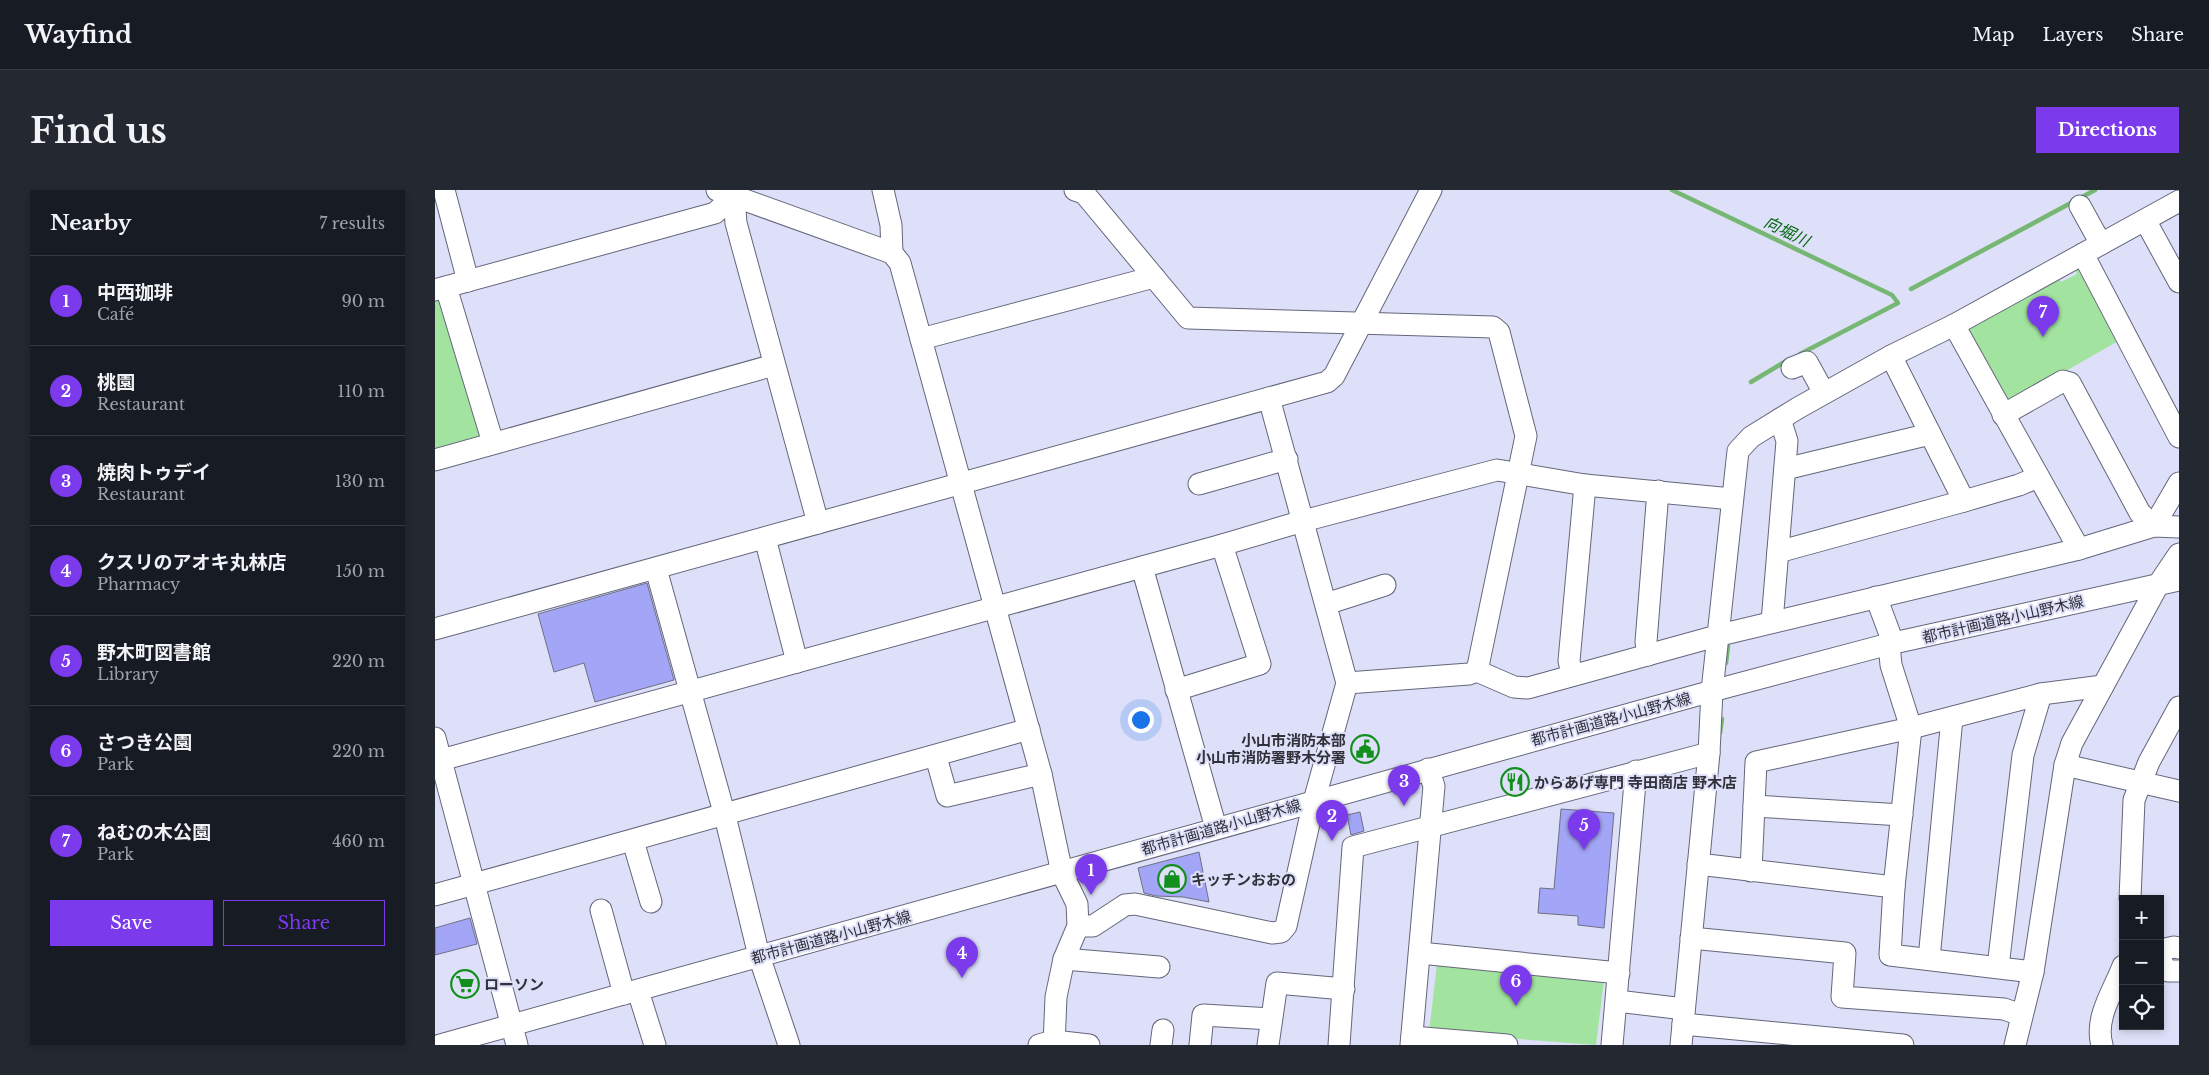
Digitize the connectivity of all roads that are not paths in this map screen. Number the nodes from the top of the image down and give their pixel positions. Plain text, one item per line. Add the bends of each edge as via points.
1 (444, 190) edge
2 (883, 190) edge
3 (1075, 190) edge
4 (1431, 190) edge
5 (726, 193) edge
6 (2179, 201) edge
7 (2080, 206) dead end
8 (2145, 220) junction
9 (2092, 249) junction
10 (892, 253) junction
11 (1153, 277) junction
12 (468, 281) junction
13 (2179, 282) edge
14 (441, 289) edge
15 (1360, 323) junction
16 (1953, 325) junction
17 (921, 339) junction
18 (1891, 356) junction
19 (773, 364) junction
20 (1792, 368) dead end
21 (1824, 393) junction
22 (1269, 398) junction
23 (2003, 415) junction
24 (1780, 419) junction
25 (1930, 434) junction
26 (2179, 437) edge
27 (493, 443) junction
28 (1287, 459) junction
29 (435, 460) edge
30 (1785, 469) junction
31 (1518, 472) junction
32 (2038, 477) junction
33 (2179, 483) edge
34 (960, 484) junction
35 (1199, 484) dead end
36 (1585, 485) junction
37 (1658, 491) junction
38 (1732, 499) junction
39 (1964, 501) junction
40 (1303, 521) junction
41 (818, 523) junction
42 (2154, 526) junction
43 (2179, 527) edge
44 (765, 538) junction
45 (1222, 545) junction
46 (2079, 549) junction
47 (1778, 552) junction
48 (2179, 554) edge
49 (1142, 567) junction
50 (657, 569) junction
51 (2179, 580) edge
52 (1385, 585) dead end
53 (2158, 585) junction
54 (1876, 597) junction
55 (1326, 604) junction
56 (995, 607) junction
57 (1772, 622) junction
58 (435, 629) edge
59 (1720, 635) junction
60 (1889, 644) junction
61 (1648, 655) junction
62 (797, 662) junction
63 (1477, 671) junction
64 (1572, 674) junction
65 (1347, 683) junction
66 (2103, 686) junction
67 (1176, 690) junction
68 (1713, 691) junction
69 (690, 692) junction
70 (2041, 694) junction
71 (2179, 707) edge
72 (1952, 718) junction
73 (1911, 728) junction
74 (1029, 730) junction
75 (435, 738) edge
76 (1709, 753) junction
77 (936, 757) junction
78 (441, 760) junction
79 (2065, 765) junction
80 (1428, 769) junction
81 (1636, 771) junction
82 (1041, 774) junction
83 (2140, 781) junction
84 (2179, 791) edge
85 (1314, 801) junction
86 (1754, 806) junction
87 (1903, 815) junction
88 (725, 816) junction
89 (1431, 827) junction
90 (1216, 828) junction
91 (633, 841) junction
92 (1698, 864) junction
93 (1751, 871) junction
94 (1062, 873) junction
95 (474, 885) junction
96 (1894, 887) junction
97 (435, 895) edge
98 (2130, 895) edge
99 (651, 902) dead end
100 (601, 910) dead end
101 (1078, 926) junction
102 (1691, 938) junction
103 (2179, 948) edge
104 (2164, 951) edge
105 (1419, 952) junction
106 (759, 956) junction
107 (1065, 959) junction
108 (1929, 959) junction
109 (2164, 964) edge
110 (1998, 966) junction
111 (1159, 967) dead end
112 (2179, 971) edge
113 (2033, 972) junction
114 (1619, 973) junction
115 (2119, 976) edge
116 (1344, 989) junction
117 (631, 993) junction
118 (1617, 1001) junction
119 (2021, 1015) junction
120 (1683, 1017) junction
121 (1271, 1018) junction
122 (514, 1035) edge
123 (1412, 1041) edge
124 (1049, 1044) edge
125 (1473, 1044) edge
126 (440, 1045) edge
127 (655, 1045) edge
128 (789, 1045) edge
129 (1089, 1045) edge
130 (1200, 1045) edge
131 (1268, 1045) edge
132 (1339, 1045) edge
133 (1507, 1045) edge
134 (1612, 1045) edge
135 (1681, 1045) edge
136 (1903, 1045) edge
137 (2015, 1045) edge
138 (2102, 1045) edge

1 - 12 street
2 - 10 street via 891,225
3 - 11 street via 1084,193
4 - 15 street
5 - 10 street
5 - 12 street via 715,213
5 - 19 street
6 - 8 street
7 - 9 street
8 - 9 street
8 - 13 street
9 - 16 street
9 - 26 street
10 - 17 street via 900,263
11 - 15 street via 1188,318
11 - 17 street
12 - 14 street
14 - 27 street
15 - 22 street via 1334,376 1327,382
15 - 31 street via 1493,327 1499,332 1526,436
16 - 18 street
16 - 23 street
17 - 34 street
18 - 21 street
18 - 25 street
19 - 27 street
19 - 41 street
20 - 21 street via 1807,362
21 - 24 street
22 - 28 street
22 - 34 street
23 - 32 street
23 - 42 street via 2063,381 2070,383 2141,513
24 - 30 street via 1787,441
24 - 38 street via 1751,437 1738,451
25 - 30 street
25 - 39 street
27 - 29 street
28 - 35 street
28 - 40 street
30 - 47 street
31 - 36 street
31 - 40 street via 1497,470
31 - 63 street
32 - 39 street
32 - 46 street
33 - 42 street
34 - 41 street
34 - 56 street
36 - 37 street
36 - 64 street via 1569,661
37 - 38 street
37 - 61 street via 1646,642
38 - 59 street
39 - 47 street
40 - 45 street
40 - 55 street
41 - 44 street
42 - 43 street
42 - 46 street
44 - 50 street
44 - 62 street
45 - 49 street
45 - 67 street via 1260,664
46 - 54 street
47 - 57 street
48 - 53 street
49 - 56 street
49 - 67 street
50 - 58 street
50 - 69 street
51 - 53 street, 都市計画道路小山野木線
52 - 55 street
53 - 60 street, 都市計画道路小山野木線
53 - 66 street
54 - 57 street
54 - 60 street via 1891,637
55 - 65 street
56 - 62 street
56 - 74 street
57 - 59 street
59 - 61 street
59 - 68 street
60 - 68 street, 都市計画道路小山野木線
60 - 73 street via 1891,664
61 - 64 street
62 - 69 street
63 - 64 street via 1514,687 1528,688
63 - 65 street
65 - 85 street
66 - 70 street
66 - 79 street via 2072,743
67 - 90 street
68 - 76 street
68 - 80 street, 都市計画道路小山野木線
69 - 78 street
69 - 88 street
70 - 72 street
70 - 110 street via 2023,755
71 - 83 street
72 - 73 street
72 - 108 street
73 - 86 street via 1756,762
73 - 87 street
74 - 77 street
74 - 82 street
75 - 78 street
76 - 81 street
76 - 92 street
77 - 82 street via 947,796
77 - 88 street
78 - 95 street
79 - 83 street
79 - 113 street
80 - 85 street, 都市計画道路小山野木線
80 - 89 street via 1434,786
81 - 89 street
81 - 114 street
82 - 94 street
83 - 84 street
83 - 98 street via 2135,800
85 - 90 street, 都市計画道路小山野木線
85 - 101 street via 1287,926 1281,932 1272,933 1135,904 1125,905 1093,926
86 - 87 street
86 - 93 street
87 - 96 street
88 - 91 street
88 - 106 street
89 - 105 street
89 - 116 street via 1353,847
90 - 94 street, 都市計画道路小山野木線
91 - 95 street
91 - 99 street
92 - 93 street
92 - 102 street
93 - 96 street
94 - 101 street via 1077,904
94 - 106 street, 都市計画道路小山野木線
95 - 97 street
95 - 122 street
96 - 108 street via 1890,955
100 - 117 street
101 - 107 street
102 - 119 street via 1845,953 1842,997 2003,1009
102 - 120 street
103 - 104 street via 2169,947
105 - 114 street
105 - 123 street
106 - 117 street, 都市計画道路小山野木線
106 - 128 street
107 - 111 street
107 - 124 street
108 - 110 street
109 - 112 street via 2168,971
110 - 113 street
113 - 119 street
114 - 118 street
115 - 138 street via 2102,1017
116 - 121 street via 1277,983
116 - 132 street
117 - 122 street, 都市計画道路小山野木線
117 - 127 street
118 - 120 street
118 - 134 street
119 - 137 street
120 - 135 street
120 - 136 street
121 - 130 street via 1203,1015
121 - 131 street
122 - 126 street, 都市計画道路小山野木線
123 - 125 street
124 - 129 street
125 - 133 street

